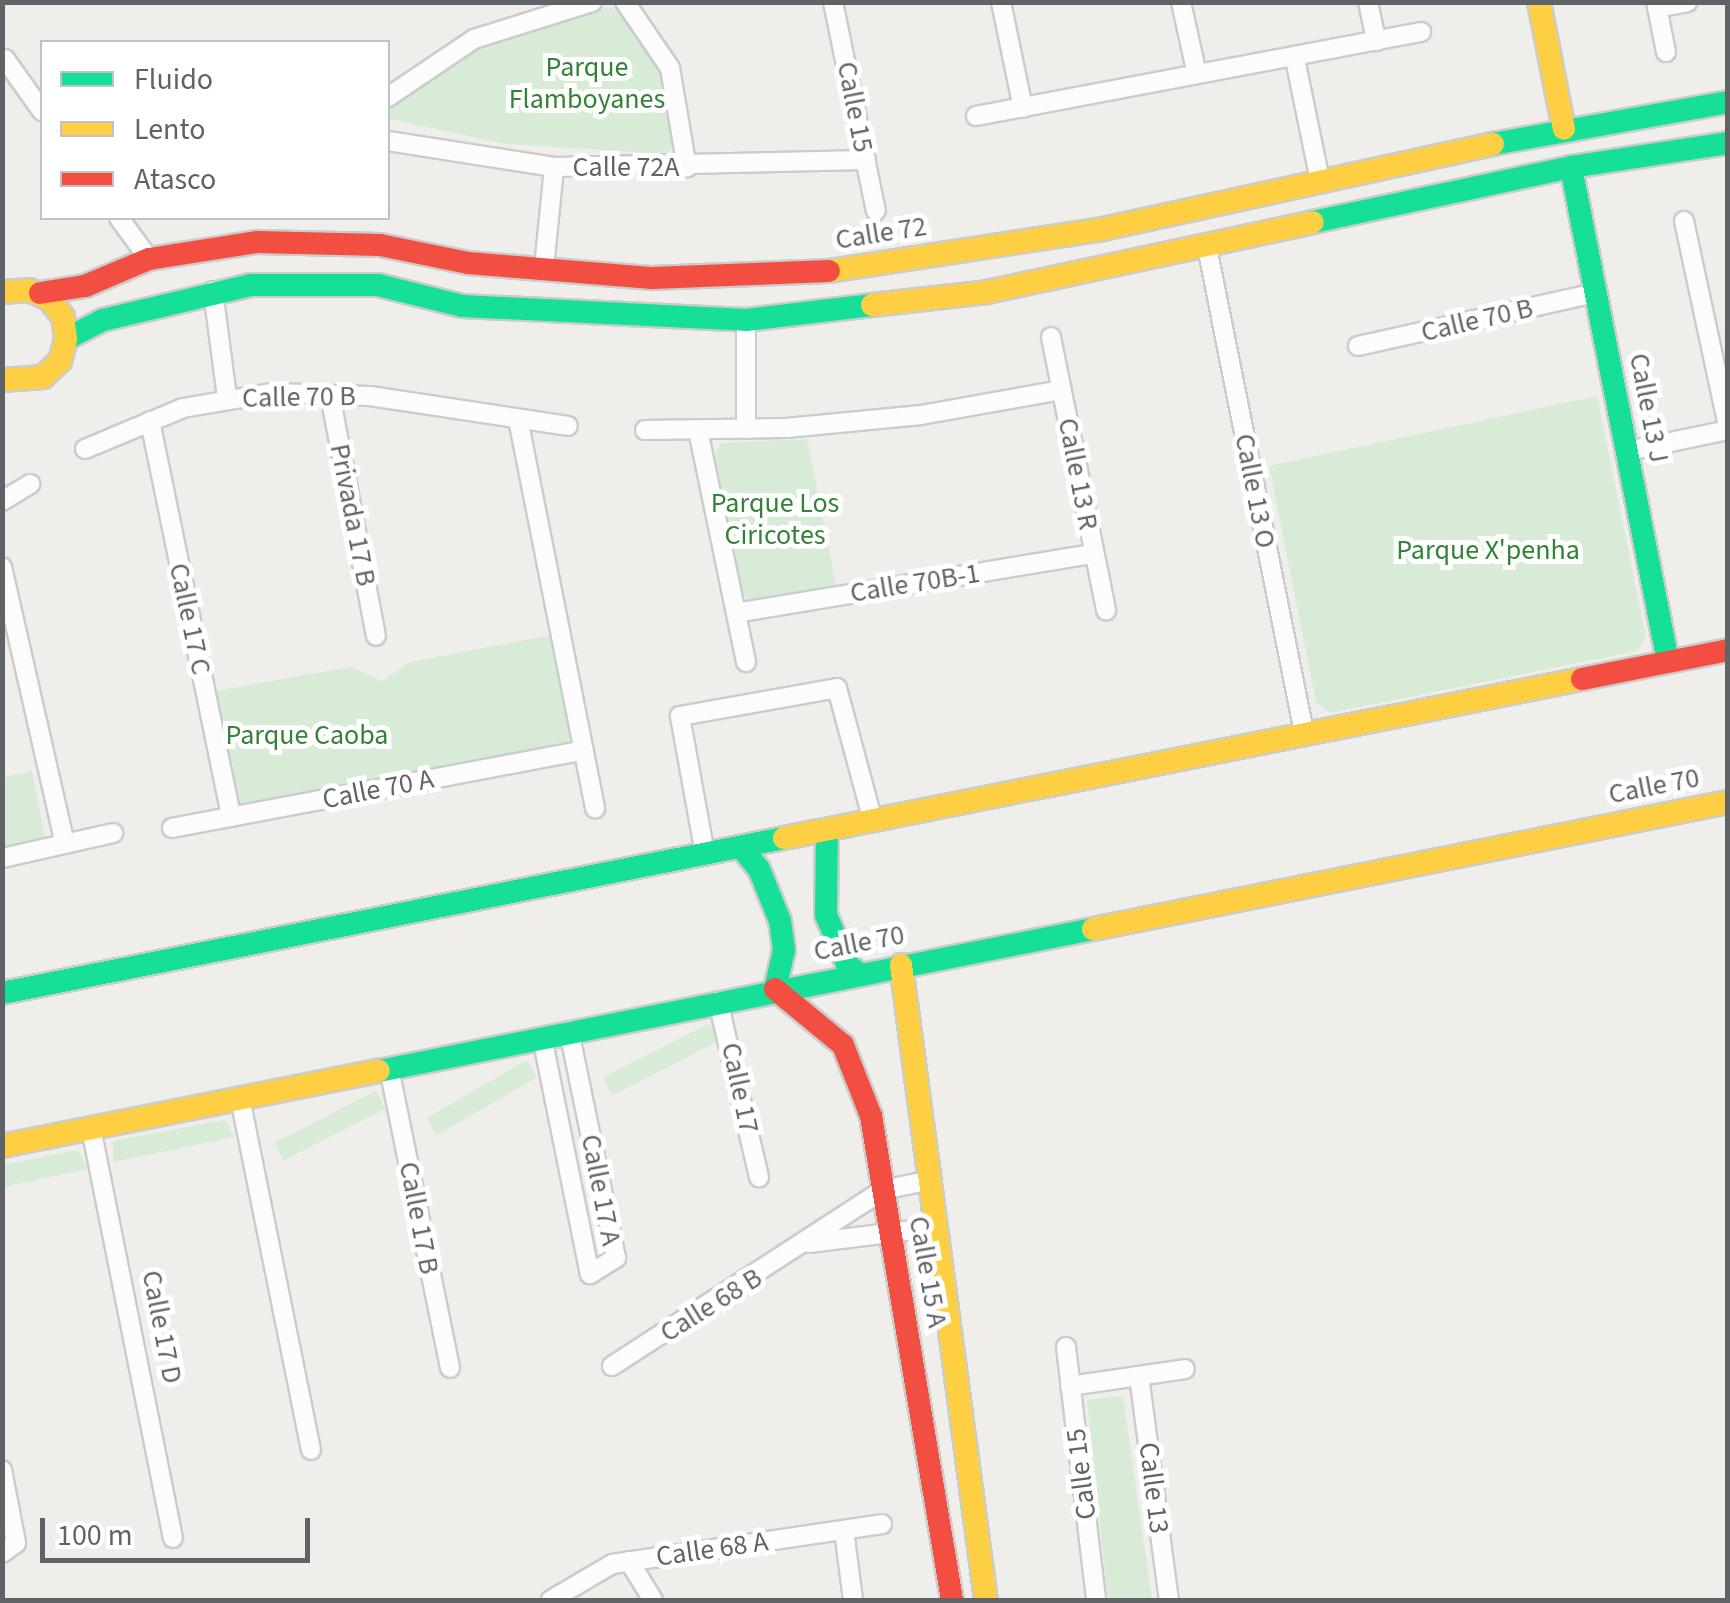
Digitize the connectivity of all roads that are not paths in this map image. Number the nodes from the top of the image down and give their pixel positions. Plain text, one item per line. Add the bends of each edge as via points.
1 (592, 2) edge
2 (625, 2) edge
3 (833, 2) edge
4 (1001, 2) edge
5 (1181, 2) edge
6 (1368, 2) edge
7 (1539, 2) edge
8 (1688, 2) edge
9 (1656, 6) edge
10 (1422, 32) dead end
11 (1376, 42) junction
12 (1666, 52) dead end
13 (5, 59) edge
14 (1295, 59) junction
15 (1196, 70) junction
16 (390, 96) edge
17 (1728, 102) edge
18 (40, 108) edge
19 (1023, 108) junction
20 (1665, 115) junction
21 (976, 116) dead end
22 (1564, 129) junction
23 (390, 141) edge
24 (1728, 143) edge
25 (1673, 152) junction
26 (866, 160) junction
27 (1400, 163) junction
28 (554, 167) junction
29 (1571, 167) junction
30 (688, 168) junction
31 (1320, 182) junction
32 (1408, 202) junction
33 (876, 211) dead end
34 (120, 220) edge
35 (1684, 222) dead end
36 (1103, 229) junction
37 (248, 244) junction
38 (1207, 247) junction
39 (434, 256) junction
40 (149, 259) junction
41 (509, 266) junction
42 (1107, 267) junction
43 (544, 268) junction
44 (851, 270) junction
45 (2, 275) edge
46 (251, 285) junction
47 (213, 291) junction
48 (2, 292) edge
49 (35, 292) junction
50 (1596, 293) junction
51 (425, 297) junction
52 (848, 308) junction
53 (504, 310) junction
54 (746, 320) junction
55 (66, 338) junction
56 (1051, 338) dead end
57 (1358, 346) dead end
58 (2, 380) edge
59 (1061, 390) junction
60 (330, 395) junction
61 (227, 398) junction
62 (150, 421) junction
63 (519, 424) junction
64 (568, 426) dead end
65 (1728, 428) edge
66 (746, 429) junction
67 (646, 430) dead end
68 (698, 430) junction
69 (85, 449) dead end
70 (1626, 451) junction
71 (30, 484) dead end
72 (2, 501) edge
73 (1094, 554) junction
74 (2, 567) edge
75 (1106, 611) dead end
76 (736, 613) junction
77 (376, 636) dead end
78 (1728, 650) edge
79 (746, 662) dead end
80 (1668, 662) junction
81 (1304, 734) junction
82 (584, 750) junction
83 (1728, 802) edge
84 (595, 809) dead end
85 (231, 817) junction
86 (872, 820) junction
87 (172, 828) dead end
88 (828, 830) junction
89 (112, 833) dead end
90 (65, 844) junction
91 (741, 847) junction
92 (705, 854) junction
93 (2, 858) edge
94 (901, 965) junction
95 (858, 973) junction
96 (775, 990) junction
97 (2, 993) edge
98 (718, 1000) junction
99 (569, 1031) junction
100 (542, 1037) junction
101 (389, 1068) junction
102 (240, 1098) junction
103 (92, 1128) junction
104 (2, 1146) edge
105 (759, 1178) dead end
106 (931, 1180) junction
107 (884, 1190) junction
108 (937, 1227) junction
109 (891, 1234) junction
110 (809, 1243) junction
111 (1066, 1347) dead end
112 (612, 1366) dead end
113 (450, 1368) dead end
114 (1184, 1368) dead end
115 (1139, 1376) junction
116 (1070, 1386) junction
117 (311, 1450) dead end
118 (2, 1470) edge
119 (882, 1524) dead end
120 (844, 1530) junction
121 (173, 1538) dead end
122 (2, 1552) edge
123 (629, 1561) junction
124 (551, 1600) edge
125 (653, 1600) edge
126 (853, 1600) edge
127 (952, 1600) edge
128 (986, 1600) edge
129 (1096, 1600) edge
130 (1168, 1600) edge

1 - 16 street via 474,40
2 - 30 street via 670,68
3 - 26 street, Calle 15
4 - 19 street
5 - 15 street
6 - 11 street
7 - 22 main road
8 - 9 street
9 - 12 street
10 - 11 street
11 - 14 street
13 - 18 street
14 - 15 street
14 - 31 street
15 - 19 street
17 - 20 main road, Calle 72
19 - 21 street
20 - 22 main road, Calle 72
20 - 25 main road
22 - 27 main road, Calle 72
23 - 28 street, Calle 72A
24 - 25 main road
25 - 29 main road
26 - 30 street, Calle 72A
26 - 33 street, Calle 15
27 - 31 main road, Calle 72
27 - 32 main road
28 - 30 street, Calle 72A
28 - 43 street
29 - 32 main road
29 - 50 main road, Calle 13 J
31 - 36 main road, Calle 72
32 - 38 main road
34 - 40 street
35 - 65 street
36 - 42 main road via 1100,249
36 - 44 main road, Calle 72
37 - 39 main road, Calle 72 via 380,244
37 - 40 main road, Calle 72
37 - 46 main road
38 - 42 main road
38 - 81 street, Calle 13 O
39 - 41 main road, Calle 72
39 - 51 main road
40 - 49 main road, Calle 72 via 85,286
41 - 43 main road, Calle 72
41 - 53 main road
42 - 52 main road via 987,292
43 - 44 main road, Calle 72 via 652,278
44 - 52 main road via 858,289
45 - 49 main road
46 - 47 main road
46 - 51 main road via 378,285
47 - 55 main road via 104,320
47 - 61 street
48 - 49 main road, Calle 72
49 - 55 main road via 62,317
50 - 57 street, Calle 70 B
50 - 70 main road, Calle 13 J
51 - 53 main road
52 - 54 main road
53 - 54 main road
54 - 66 street
55 - 58 main road via 60,360 43,377
56 - 59 street, Calle 13 R
59 - 66 street via 920,415
59 - 73 street, Calle 13 R
60 - 61 street, Calle 70 B
60 - 63 street, Calle 70 B
60 - 77 street, Privada 17 B
61 - 62 street, Calle 70 B
62 - 69 street, Calle 70 B
62 - 85 street, Calle 17 C
63 - 64 street, Calle 70 B
63 - 82 street
65 - 70 street
66 - 68 street
67 - 68 street
68 - 76 street
70 - 80 main road, Calle 13 J
71 - 72 street
73 - 75 street, Calle 13 R
73 - 76 street, Calle 70B-1
74 - 90 street
76 - 79 street
78 - 80 main road
80 - 81 main road
81 - 86 main road
82 - 84 street
82 - 85 street, Calle 70 A
83 - 94 main road, Calle 70
85 - 87 street, Calle 70 A
86 - 88 main road
86 - 92 street via 837,688 680,716
88 - 91 main road
88 - 95 main road via 822,860 826,915 847,964
89 - 90 street
90 - 93 street
91 - 92 main road
91 - 96 main road via 760,869 780,921 784,950
92 - 97 main road
94 - 95 main road, Calle 70
94 - 106 main road, Calle 15 A
95 - 96 main road, Calle 70
96 - 98 main road, Calle 70
96 - 107 main road, Calle 15 A via 842,1045 871,1116
98 - 99 main road, Calle 70
98 - 105 street, Calle 17
99 - 100 main road, Calle 70
99 - 100 street, Calle 17 A via 616,1258 590,1274
100 - 101 main road, Calle 70
101 - 102 main road, Calle 70
101 - 113 street, Calle 17 B
102 - 103 main road, Calle 70
102 - 117 street
103 - 104 main road, Calle 70
103 - 121 street, Calle 17 D
106 - 107 street, Calle 68 B
106 - 108 main road, Calle 15 A
107 - 109 main road, Calle 15 A
107 - 110 street, Calle 68 B
108 - 109 street, Calle 68 B
108 - 128 main road, Calle 15 A
109 - 110 street, Calle 68 B
109 - 127 main road, Calle 15 A
110 - 112 street, Calle 68 B
111 - 116 street, Calle 15
114 - 115 street
115 - 116 street
115 - 130 street, Calle 13
116 - 129 street, Calle 15
118 - 122 street via 16,1544
119 - 120 street, Calle 68 A
120 - 123 street, Calle 68 A
120 - 126 street
123 - 124 street, Calle 68 A
123 - 125 street

